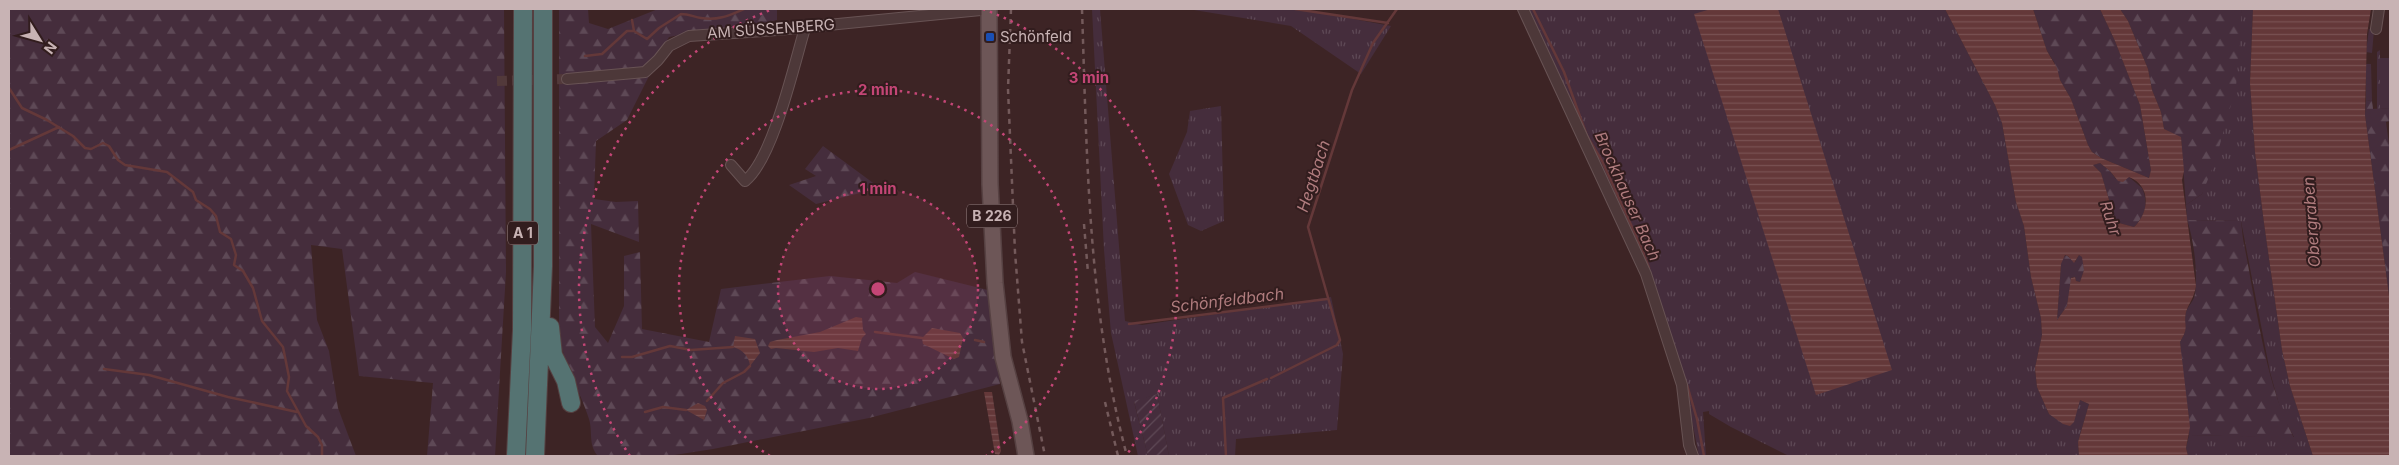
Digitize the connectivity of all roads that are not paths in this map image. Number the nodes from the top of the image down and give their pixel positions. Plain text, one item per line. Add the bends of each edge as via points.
1 (523, 9) edge
2 (543, 9) edge
3 (990, 9) edge
4 (1523, 9) edge
5 (2379, 9) edge
6 (805, 28) junction
7 (2376, 29) dead end
8 (567, 79) tunnel mouth
9 (731, 165) dead end
10 (543, 266) junction
11 (571, 403) dead end
12 (516, 456) edge
13 (535, 456) edge
14 (1026, 456) edge
15 (1693, 456) edge

1 - 12 highway, A 1 via 522,330
2 - 10 highway, A 1
3 - 6 street, AM SÜSSENBERG
3 - 14 main road, B 226 via 990,184 994,283 1002,357
4 - 15 street via 1646,274 1682,385
5 - 7 street
6 - 8 street, AM SÜSSENBERG via 689,36 668,46 645,72
6 - 9 street via 762,161 745,181
10 - 11 highway via 553,355 566,382
10 - 13 highway, A 1

